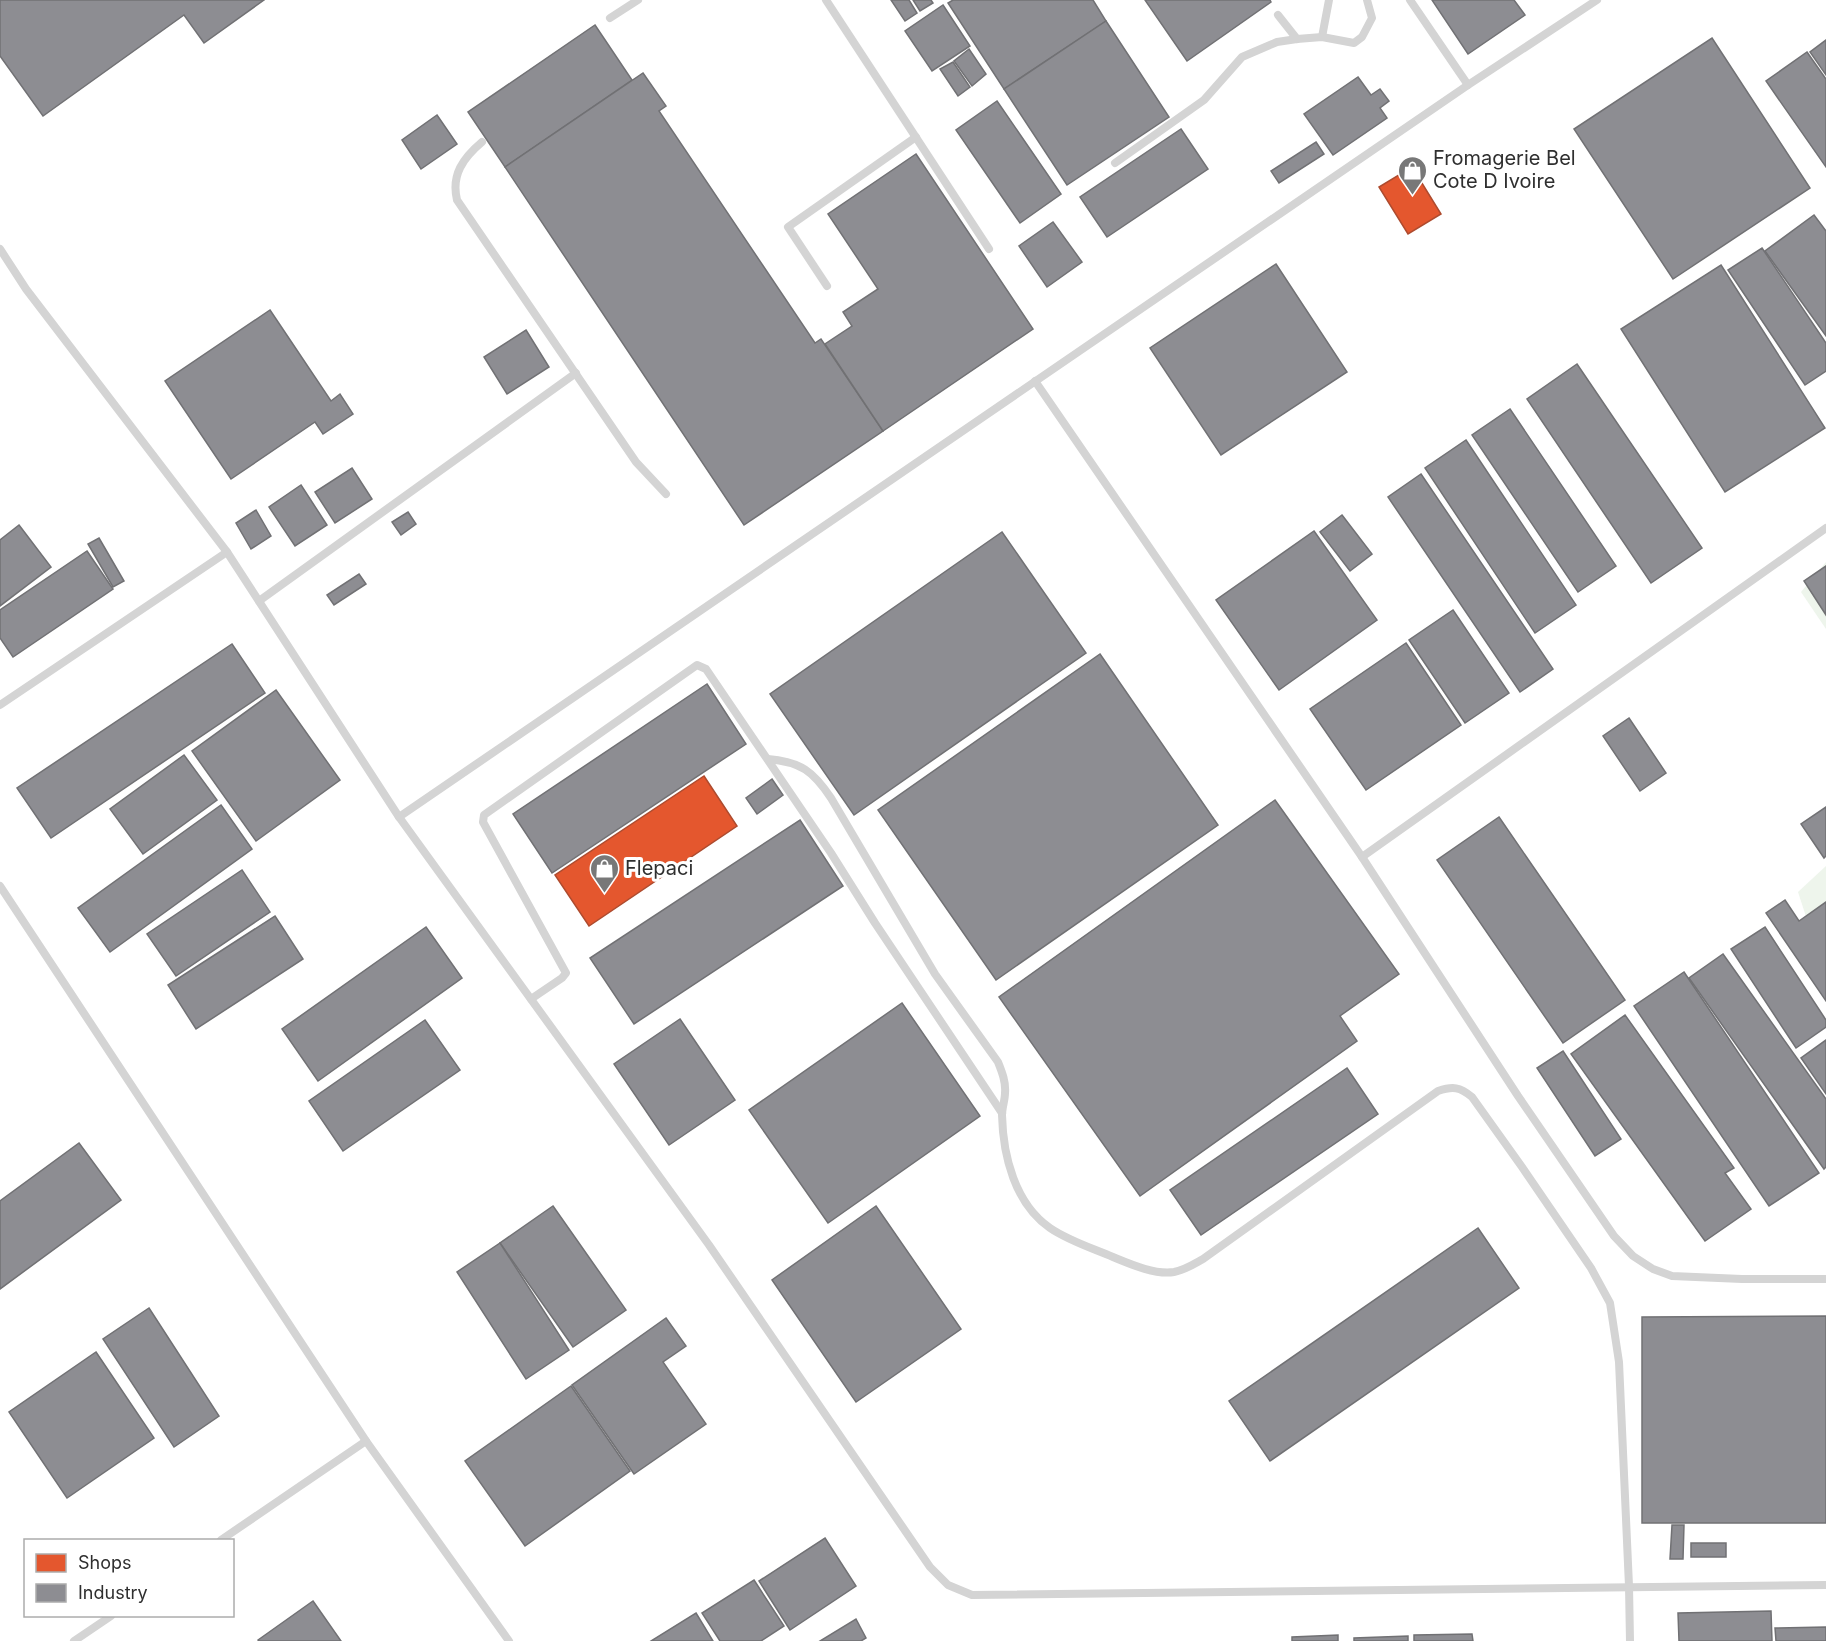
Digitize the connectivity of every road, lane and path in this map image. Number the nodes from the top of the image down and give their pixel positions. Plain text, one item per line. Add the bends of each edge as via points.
1 (638, 0) edge
2 (826, 0) edge
3 (1329, 0) edge
4 (1367, 0) edge
5 (1410, 0) edge
6 (1598, 0) edge
7 (1278, 15) dead end
8 (610, 18) dead end
9 (1322, 37) junction
10 (1297, 39) junction
11 (1468, 85) junction
12 (916, 137) junction
13 (482, 142) dead end
14 (1115, 163) dead end
15 (0, 249) edge
16 (989, 249) dead end
17 (827, 286) dead end
18 (576, 373) junction
19 (1035, 381) junction
20 (666, 494) dead end
21 (1826, 528) edge
22 (226, 552) junction
23 (259, 601) junction
24 (0, 705) edge
25 (768, 759) junction
26 (399, 818) junction
27 (1362, 857) junction
28 (0, 886) edge
29 (531, 999) junction
30 (1002, 1113) junction
31 (1826, 1279) edge
32 (366, 1441) junction
33 (222, 1539) edge
34 (1826, 1585) edge
35 (1629, 1587) junction
36 (110, 1617) edge
37 (74, 1641) edge
38 (508, 1641) edge
39 (1630, 1641) edge

1 - 8 lane
2 - 12 lane
3 - 9 lane
4 - 9 lane via 1372,18 1362,37 1354,43
5 - 11 lane
6 - 11 lane
7 - 10 lane
9 - 10 lane
10 - 14 lane via 1277,42 1242,57 1204,100
11 - 19 lane
12 - 16 lane
12 - 17 lane via 788,227
13 - 18 lane via 461,165 455,182 457,200
15 - 22 lane via 26,289
18 - 20 lane via 636,462
18 - 23 lane
19 - 26 lane
19 - 27 lane
21 - 27 lane
22 - 23 lane
22 - 24 lane
23 - 26 lane
25 - 29 lane via 706,669 697,664 487,811 483,822 566,973
25 - 30 lane
25 - 30 lane via 800,765 818,779 831,798 935,974 998,1062 1006,1091
26 - 29 lane
27 - 31 lane via 1518,1096 1614,1236 1633,1256 1672,1276
28 - 32 lane
29 - 35 lane via 709,1245 930,1567 948,1585 972,1595
30 - 35 lane via 1005,1152 1028,1208 1050,1228 1077,1242 1159,1272 1172,1272 1203,1259 1438,1091 1464,1090 1529,1176 1610,1303 1619,1362
32 - 33 lane
32 - 38 lane
34 - 35 lane
35 - 39 lane
36 - 37 lane

